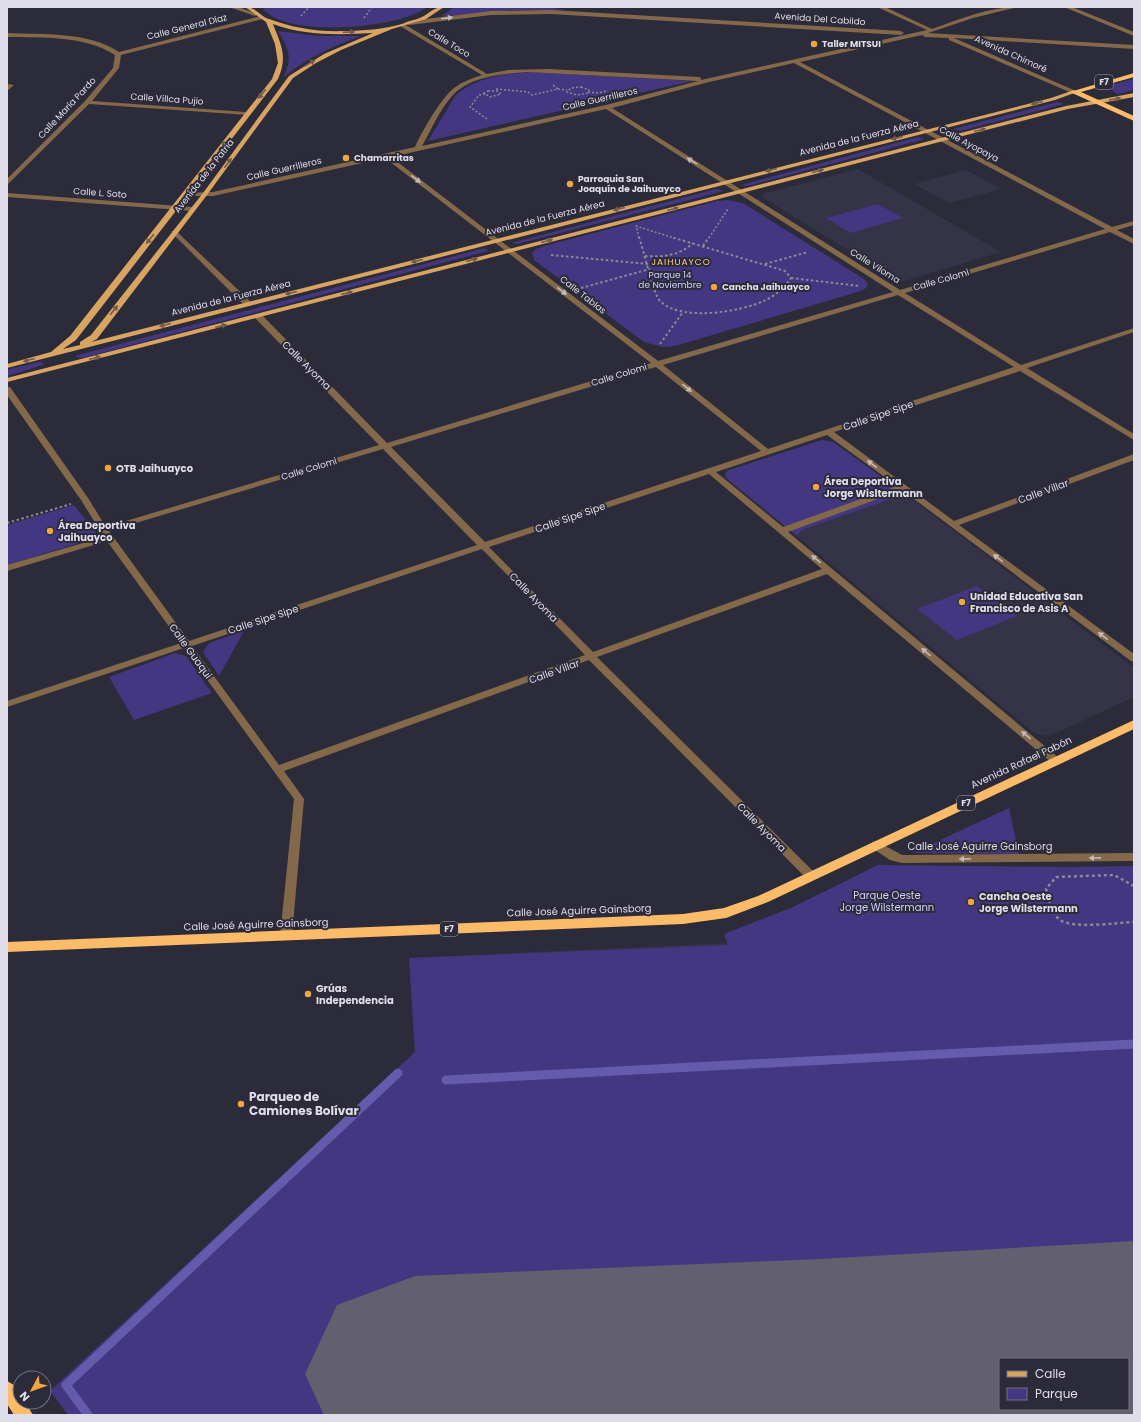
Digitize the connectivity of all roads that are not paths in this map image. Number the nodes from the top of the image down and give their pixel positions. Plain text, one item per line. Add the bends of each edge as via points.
1 (232, 7) edge
2 (248, 7) edge
3 (441, 7) edge
4 (564, 7) edge
5 (880, 7) edge
6 (1015, 7) edge
7 (1067, 7) edge
8 (255, 14) junction
9 (261, 18) junction
10 (269, 22) junction
11 (409, 23) junction
12 (402, 25) junction
13 (390, 28) junction
14 (931, 30) junction
15 (913, 34) junction
16 (1134, 34) edge
17 (7, 35) edge
18 (945, 36) junction
19 (1134, 42) edge
20 (1134, 47) edge
21 (118, 54) junction
22 (796, 62) junction
23 (1134, 75) edge
24 (487, 76) junction
25 (708, 80) junction
26 (7, 84) edge
27 (7, 89) edge
28 (1074, 92) junction
29 (1134, 95) edge
30 (87, 102) junction
31 (1096, 102) junction
32 (607, 107) junction
33 (246, 114) junction
34 (1134, 120) edge
35 (926, 131) junction
36 (942, 139) junction
37 (418, 148) junction
38 (386, 155) junction
39 (725, 182) junction
40 (7, 183) edge
41 (740, 191) junction
42 (186, 194) junction
43 (205, 194) junction
44 (7, 195) edge
45 (174, 208) junction
46 (192, 209) junction
47 (1134, 223) edge
48 (1112, 230) junction
49 (174, 232) junction
50 (495, 241) junction
51 (1134, 242) edge
52 (509, 251) junction
53 (898, 292) junction
54 (248, 304) junction
55 (258, 316) junction
56 (102, 326) junction
57 (1134, 330) edge
58 (134, 334) junction
59 (78, 348) junction
60 (53, 354) junction
61 (657, 364) junction
62 (7, 366) edge
63 (1020, 367) junction
64 (57, 368) junction
65 (7, 380) edge
66 (7, 389) edge
67 (829, 432) junction
68 (1134, 438) edge
69 (386, 446) junction
70 (767, 452) junction
71 (1134, 457) edge
72 (709, 470) junction
73 (903, 487) junction
74 (952, 524) junction
75 (781, 531) junction
76 (106, 534) junction
77 (485, 546) junction
78 (7, 568) edge
79 (829, 570) junction
80 (185, 644) junction
81 (592, 657) junction
82 (1134, 659) edge
83 (7, 704) edge
84 (1134, 724) edge
85 (1055, 760) junction
86 (278, 769) junction
87 (876, 845) junction
88 (1134, 857) edge
89 (811, 876) junction
90 (286, 936) junction
91 (7, 947) edge
92 (7, 1389) edge
93 (24, 1415) edge

1 - 8 street
2 - 8 main road
3 - 11 main road via 432,14
4 - 14 street, Avenida Del Cabildo
5 - 14 street, Avenida Chimoré
6 - 14 street, Calle Guerrilleros via 959,20
7 - 16 street
8 - 9 main road
9 - 10 main road
9 - 21 street, Calle General Díaz
10 -> 13 main road via 324,32
10 -> 33 main road, Avenida de la Patria via 280,47 281,63 275,80
11 - 12 main road
11 -> 15 street, Avenida Del Cabildo via 491,13 551,12
12 - 13 main road
12 - 24 street, Calle Toco
43 -> 13 main road, Avenida de la Patria via 291,77 325,55
14 - 15 street, Calle Guerrilleros
14 - 18 street, Avenida Chimoré
14 - 19 street, Avenida Del Cabildo
15 - 18 street, Avenida Del Cabildo
15 - 22 street, Calle Guerrilleros
17 - 21 street via 86,40 110,47
18 - 20 street, Avenida Del Cabildo
18 - 28 street, Avenida Chimoré
21 - 30 street, Calle María Pardo via 116,68
22 - 25 street, Calle Guerrilleros
22 - 35 street, Calle Ayopaya
23 - 28 highway, Avenida de la Fuerza Aérea / F7
24 - 25 street via 542,70
24 - 37 street via 468,83 449,95
25 - 32 street, Calle Guerrilleros
26 - 27 street via 11,85
28 - 31 highway, Avenida Chimoré / F7
28 -> 35 main road, Avenida de la Fuerza Aérea
31 -> 29 main road
30 - 33 street, Calle Villca Pujio
30 - 40 street, Calle María Pardo
31 - 34 highway, Avenida Chimoré / F7
36 -> 31 main road
32 - 37 street, Calle Guerrilleros
39 -> 32 street, Calle Viloma
33 - 42 main road, Avenida de la Patria
35 - 36 street, Calle Ayopaya
35 -> 39 main road, Avenida de la Fuerza Aérea
41 -> 36 main road
36 - 48 street, Calle Ayopaya
37 - 38 street, Calle Guerrilleros
38 - 43 street, Calle Guerrilleros
38 -> 50 street, Calle Tablas
39 - 41 street, Calle Viloma
39 -> 50 main road, Avenida de la Fuerza Aérea
52 -> 41 main road
41 - 53 street, Calle Viloma
42 - 43 street, Calle Guerrilleros
42 - 45 main road, Avenida de la Patria
43 - 46 main road, Avenida de la Patria
44 - 45 street, Calle L. Soto
45 - 46 street, Calle L. Soto
45 -> 60 main road, Avenida de la Patria via 73,338
46 - 49 main road, Avenida de la Patria
47 - 48 street, Calle Colomi
48 - 51 street, Calle Ayopaya
48 - 53 street, Calle Colomi
49 - 54 street
56 -> 49 main road, Avenida de la Patria
50 - 52 street, Calle Tablas
50 -> 54 main road, Avenida de la Fuerza Aérea
55 -> 52 main road
52 -> 61 street, Calle Tablas
53 - 61 street, Calle Colomi
53 - 63 street, Calle Viloma
54 -> 58 main road, Avenida de la Fuerza Aérea
64 -> 55 main road
55 - 69 street, Calle Ayoma
56 - 58 main road via 112,333
56 - 59 main road, Avenida de la Patria via 94,337
57 - 63 street, Calle Sipe Sipe
58 - 59 main road, Avenida de la Fuerza Aérea
59 - 60 main road, Avenida de la Fuerza Aérea
59 - 64 main road, Avenida de la Patria
60 -> 62 main road, Avenida de la Fuerza Aérea
61 - 69 street, Calle Colomi
61 -> 70 street, Calle Tablas
63 - 67 street, Calle Sipe Sipe
63 - 68 street, Calle Viloma
64 - 65 main road
66 - 76 street, Calle Guaqui
67 - 70 street, Calle Sipe Sipe
73 -> 67 street
69 - 76 street, Calle Colomi
69 - 77 street, Calle Ayoma
70 - 72 street, Calle Sipe Sipe
71 - 74 street, Calle Villar
72 - 75 street
72 - 77 street, Calle Sipe Sipe
73 - 74 street
73 - 75 street
82 -> 74 street
79 -> 75 street
76 - 78 street, Calle Colomi
76 - 80 street, Calle Guaqui
77 - 80 street, Calle Sipe Sipe
77 - 81 street, Calle Ayoma
79 - 81 street, Calle Villar
85 -> 79 street
80 - 83 street, Calle Sipe Sipe
80 - 86 street, Calle Guaqui
81 - 86 street, Calle Villar
81 - 89 street, Calle Ayoma
84 - 85 highway, Avenida Rafael Pabón / F7
85 - 87 highway, Avenida Rafael Pabón / F7
86 - 90 street, Calle Guaqui via 299,799
88 -> 87 street, Calle José Aguirre Gainsborg via 902,859 894,857
87 - 89 highway, Calle José Aguirre Gainsborg / F7
89 - 90 highway, Calle José Aguirre Gainsborg / F7 via 764,899 726,913 683,919
90 - 91 highway, Calle José Aguirre Gainsborg / F7
92 - 93 highway

